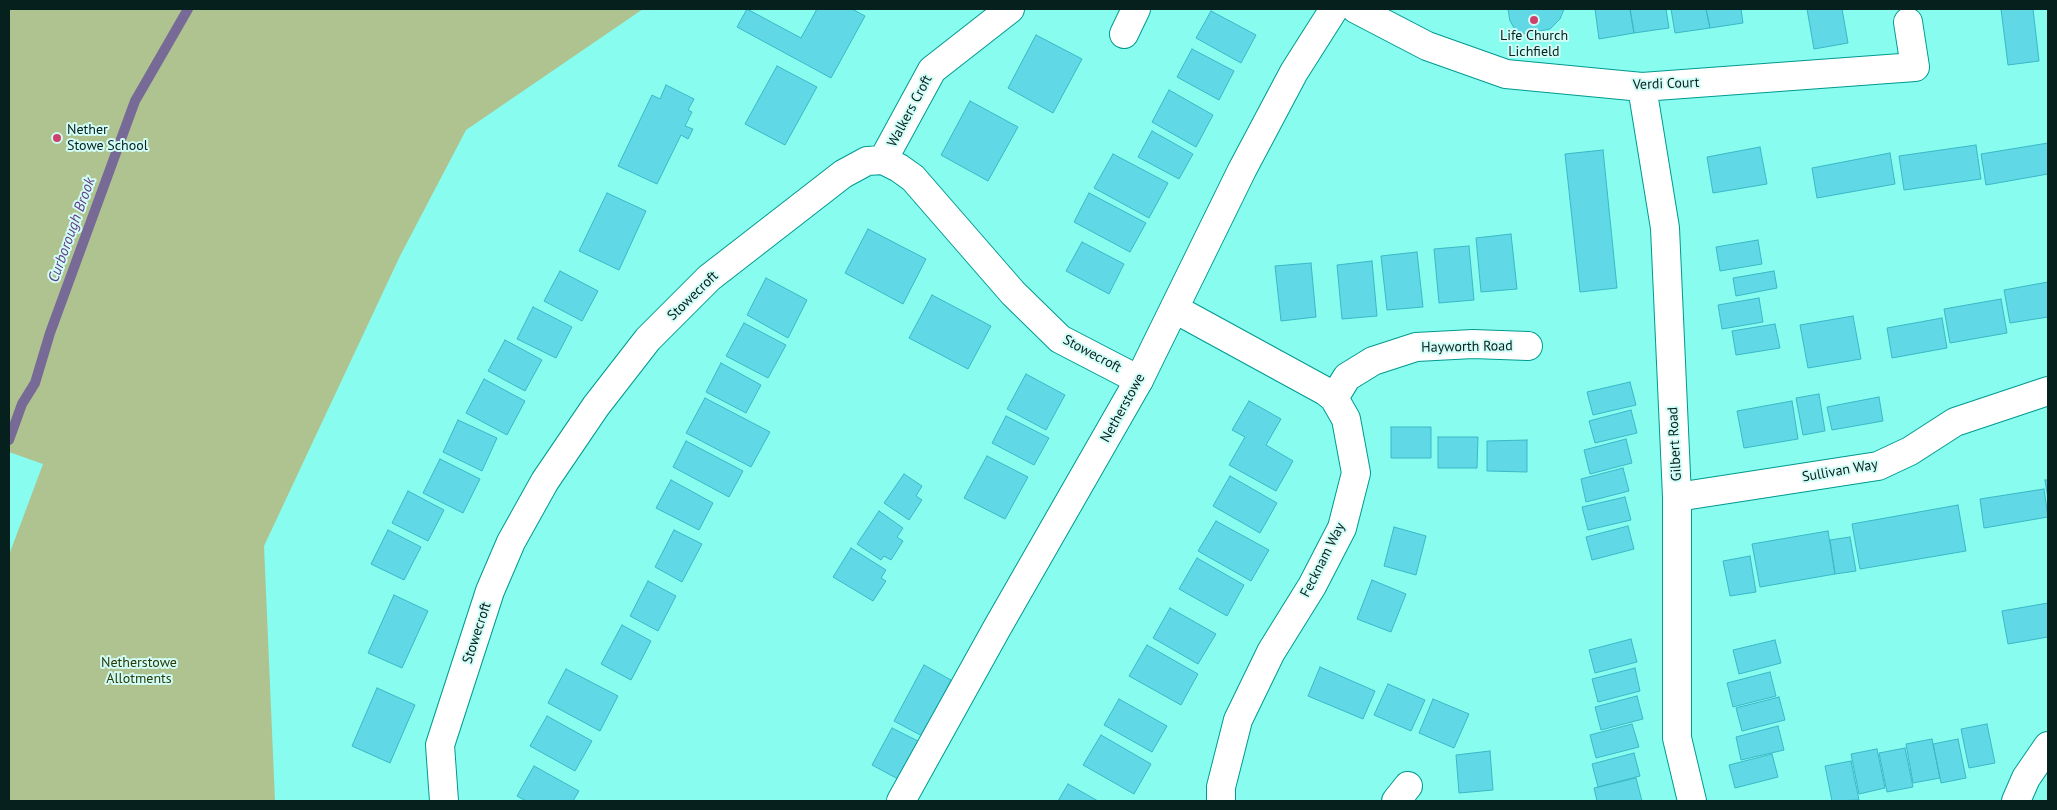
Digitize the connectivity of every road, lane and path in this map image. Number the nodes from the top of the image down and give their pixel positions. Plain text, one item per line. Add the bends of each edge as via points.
1 (1010, 9) edge
2 (1136, 9) edge
3 (1334, 9) edge
4 (1356, 9) edge
5 (1908, 22) dead end
6 (1124, 34) dead end
7 (1642, 87) junction
8 (883, 160) junction
9 (1175, 309) junction
10 (1528, 344) dead end
11 (1139, 380) junction
12 (2048, 391) edge
13 (1334, 398) junction
14 (1677, 497) junction
15 (2048, 746) edge
16 (444, 801) edge
17 (901, 801) edge
18 (1221, 801) edge
19 (1692, 801) edge
20 (2016, 801) edge

1 - 8 street, Walkers Croft via 932,70
2 - 6 street
3 - 9 street, Netherstowe via 1294,72 1242,170
4 - 7 street, Verdi Court via 1427,46 1506,74
5 - 7 street, Verdi Court via 1914,67
7 - 14 street, Gilbert Road via 1664,228
8 - 11 street, Stowecroft via 913,178 1013,293 1060,338
8 - 16 street, Stowecroft via 867,162 843,174 710,278 648,339 596,406 545,481 511,542 490,591 440,745
9 - 11 street, Netherstowe
9 - 13 street, Fecknam Way
10 - 13 street, Hayworth Road via 1416,348 1373,361 1348,377
11 - 17 street, Netherstowe
12 - 14 street, Sullivan Way via 1955,422 1910,451 1878,466
13 - 18 street, Fecknam Way via 1346,419 1356,472 1342,528 1312,586 1271,652 1238,720 1221,787
14 - 19 street, Gilbert Road via 1677,738
15 - 20 street via 2026,778

